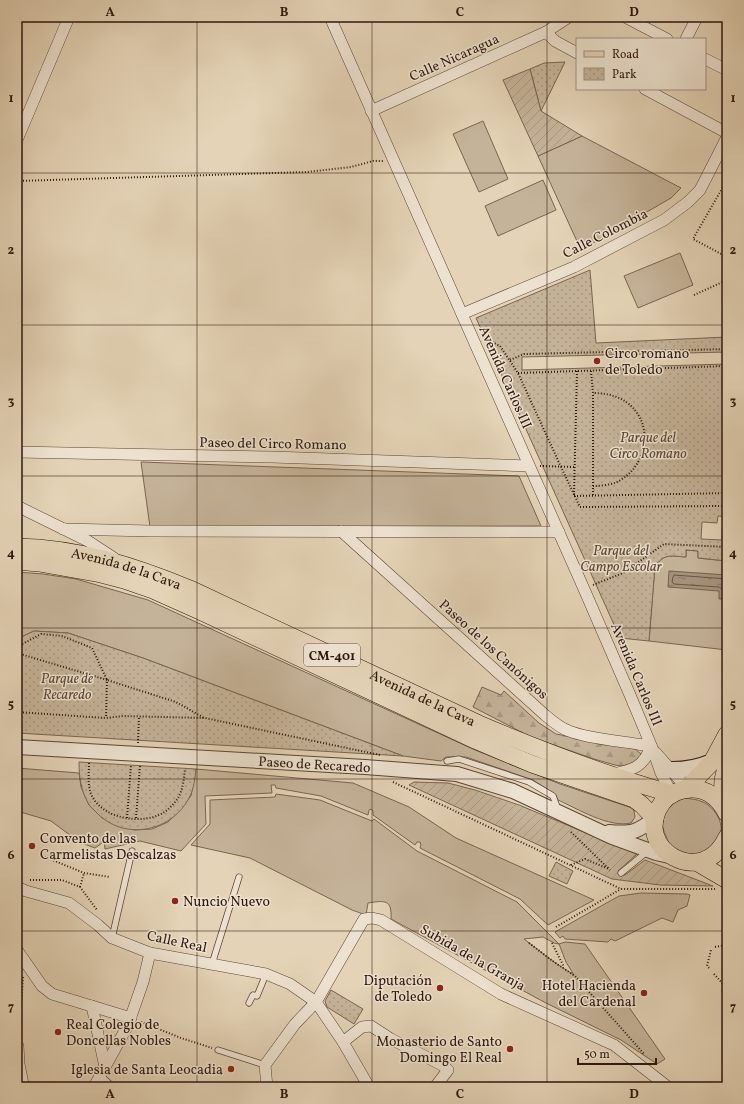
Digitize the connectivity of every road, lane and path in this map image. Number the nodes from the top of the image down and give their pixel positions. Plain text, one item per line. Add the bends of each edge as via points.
1 (69, 17) edge
2 (330, 17) edge
3 (569, 17) edge
4 (625, 17) edge
5 (697, 17) edge
6 (546, 32) junction
7 (665, 38) edge
8 (686, 38) edge
9 (576, 52) edge
10 (706, 60) edge
11 (727, 70) edge
12 (647, 90) edge
13 (372, 110) junction
14 (727, 133) edge
15 (727, 137) edge
16 (17, 140) edge
17 (392, 157) junction
18 (727, 180) edge
19 (17, 181) edge
20 (727, 257) edge
21 (727, 280) edge
22 (727, 287) edge
23 (694, 295) dead end
24 (727, 306) edge
25 (462, 314) junction
26 (474, 342) junction
27 (727, 349) edge
28 (510, 360) junction
29 (727, 366) edge
30 (577, 371) junction
31 (591, 371) junction
32 (518, 373) junction
33 (593, 392) junction
34 (17, 452) edge
35 (529, 466) junction
36 (560, 467) junction
37 (574, 468) junction
38 (592, 486) junction
39 (727, 493) edge
40 (574, 496) junction
41 (592, 496) junction
42 (17, 506) edge
43 (727, 506) edge
44 (63, 529) junction
45 (341, 531) junction
46 (559, 532) junction
47 (17, 547) edge
48 (727, 547) edge
49 (17, 561) edge
50 (123, 564) junction
51 (584, 588) junction
52 (17, 647) edge
53 (17, 653) edge
54 (107, 680) junction
55 (17, 712) edge
56 (139, 716) junction
57 (106, 718) junction
58 (205, 718) junction
59 (727, 734) edge
60 (138, 744) dead end
61 (651, 746) junction
62 (17, 747) edge
63 (380, 755) dead end
64 (447, 761) dead end
65 (89, 763) dead end
66 (719, 763) edge
67 (130, 765) dead end
68 (140, 766) dead end
69 (185, 769) dead end
70 (672, 770) junction
71 (608, 774) junction
72 (392, 781) dead end
73 (679, 791) junction
74 (634, 799) junction
75 (725, 809) edge
76 (559, 812) junction
77 (127, 818) junction
78 (136, 818) junction
79 (655, 819) junction
80 (567, 828) dead end
81 (601, 831) junction
82 (630, 832) junction
83 (727, 837) edge
84 (132, 851) dead end
85 (663, 854) junction
86 (45, 857) dead end
87 (698, 862) junction
88 (571, 866) junction
89 (84, 873) junction
90 (621, 873) dead end
91 (110, 877) dead end
92 (239, 877) dead end
93 (722, 885) edge
94 (17, 887) edge
95 (80, 887) dead end
96 (621, 889) junction
97 (556, 927) dead end
98 (112, 938) junction
99 (529, 943) dead end
100 (552, 943) dead end
101 (727, 945) edge
102 (714, 947) dead end
103 (17, 950) edge
104 (711, 950) dead end
105 (150, 953) junction
106 (24, 962) junction
107 (212, 964) junction
108 (564, 968) junction
109 (709, 968) dead end
110 (266, 974) junction
111 (714, 974) dead end
112 (725, 991) joint
113 (727, 1001) edge
114 (316, 1002) junction
115 (249, 1003) dead end
116 (92, 1006) junction
117 (130, 1018) junction
118 (343, 1042) junction
119 (18, 1046) edge
120 (218, 1050) joint
121 (645, 1055) dead end
122 (18, 1065) edge
123 (265, 1068) junction
124 (103, 1071) junction
125 (23, 1084) dead end
126 (94, 1087) edge
127 (113, 1087) edge
128 (267, 1087) edge
129 (369, 1087) edge
130 (435, 1087) edge
131 (668, 1087) edge

1 - 16 street
2 - 13 street, Avenida Carlos III
3 - 6 street, Calle Nicaragua
4 - 7 street
5 - 8 street
6 - 9 street via 555,41
6 - 13 street, Calle Nicaragua
10 - 11 street
12 - 14 street
13 - 17 street, Avenida Carlos III
15 - 25 street, Calle Colombia via 700,190 664,220 574,267
17 - 19 path via 351,167 307,172
17 - 25 street, Avenida Carlos III
18 - 20 path via 694,239
21 - 23 path
22 - 24 path
25 - 26 street, Avenida Carlos III
26 - 28 path via 485,338 500,346
26 - 35 street, Avenida Carlos III
27 - 28 path via 524,354
28 - 32 path
29 - 31 path
30 - 31 path
30 - 32 path
30 - 37 path
31 - 33 path
32 - 36 path
33 - 38 path
33 - 38 path via 618,397 631,405 640,418 645,433 639,463 629,474 616,482
34 - 35 street, Paseo del Circo Romano
35 - 36 path
35 - 46 street, Avenida Carlos III
36 - 37 path
36 - 40 path
37 - 40 path
38 - 41 path
39 - 41 path
40 - 41 path
40 - 43 path via 580,507
42 - 44 street
44 - 45 street
44 - 50 street via 88,541
45 - 46 street
45 - 61 street, Paseo de los Canónigos via 558,726 582,735
46 - 51 street, Avenida Carlos III
47 - 50 main road, Avenida de la Cava / CM-401 via 89,555
48 - 51 path via 664,544 623,573
49 - 74 main road, Avenida de la Cava / CM-401 via 101,574 153,590 475,740 532,764
50 - 71 main road, Avenida de la Cava / CM-401 via 190,589 524,743
51 - 61 street, Avenida Carlos III
52 - 54 path via 41,634 62,636 92,648
53 - 54 path
54 - 57 path
54 - 58 path via 176,702
55 - 57 path
56 - 57 path
56 - 58 path
56 - 60 path
58 - 63 path
59 - 66 main road
61 - 70 street, Avenida Carlos III
61 - 71 street via 648,755 632,770
61 - 73 street, Avenida Carlos III via 661,773
62 - 76 street, Paseo de Recaredo via 457,774 513,790
64 - 76 lane via 459,759 529,782 553,796
65 - 77 path via 89,786 92,797 99,806 110,813
66 - 70 main road via 688,770
66 - 73 main road
66 - 75 main road via 724,780
67 - 77 path
68 - 78 path
69 - 78 path via 182,789 171,807 155,816
70 - 73 street, Avenida Carlos III
71 - 73 main road, Avenida de la Cava / CM-401
72 - 88 path
73 - 75 main road, Avenida de la Cava via 696,789 706,792 715,797
73 - 79 main road via 664,801
74 - 79 main road, Avenida de la Cava / CM-401
74 - 82 street via 641,809 642,819
76 - 81 street, Paseo de Recaredo
77 - 78 path
79 - 82 street, Paseo de Recaredo via 638,831
79 - 85 main road via 657,839
80 - 88 path via 610,870 585,859
81 - 82 street, Paseo de Recaredo
81 - 85 street, Paseo de Recaredo
83 - 87 main road via 717,854
84 - 98 lane
85 - 87 main road via 688,863
85 - 90 lane via 643,855
86 - 89 path
87 - 93 main road
88 - 96 path
89 - 91 path
89 - 95 path
92 - 107 lane
93 - 96 path
94 - 98 street, Calle Real via 69,903
96 - 97 path
98 - 105 street, Calle Real
99 - 108 path
100 - 108 path
101 - 102 path
103 - 106 street
104 - 109 path via 707,966
105 - 107 street, Calle Real
105 - 117 street
106 - 116 street via 42,986 52,994
106 - 119 path
107 - 110 street, Calle Real
108 - 121 path via 575,976
110 - 114 street, Calle Real via 290,984
110 - 115 lane via 257,996 253,995
111 - 112 path via 723,983
112 - 113 lane
114 - 118 street
114 - 123 street via 295,1024
114 - 131 street, Subida de la Granja via 364,919 381,920 501,994 614,1045
116 - 117 street
116 - 124 street
117 - 120 path
117 - 124 street
118 - 129 street
118 - 130 street via 362,1027 371,1026 448,1070
119 - 122 street
120 - 123 lane
122 - 125 street
123 - 128 street
124 - 126 street
124 - 127 lane

